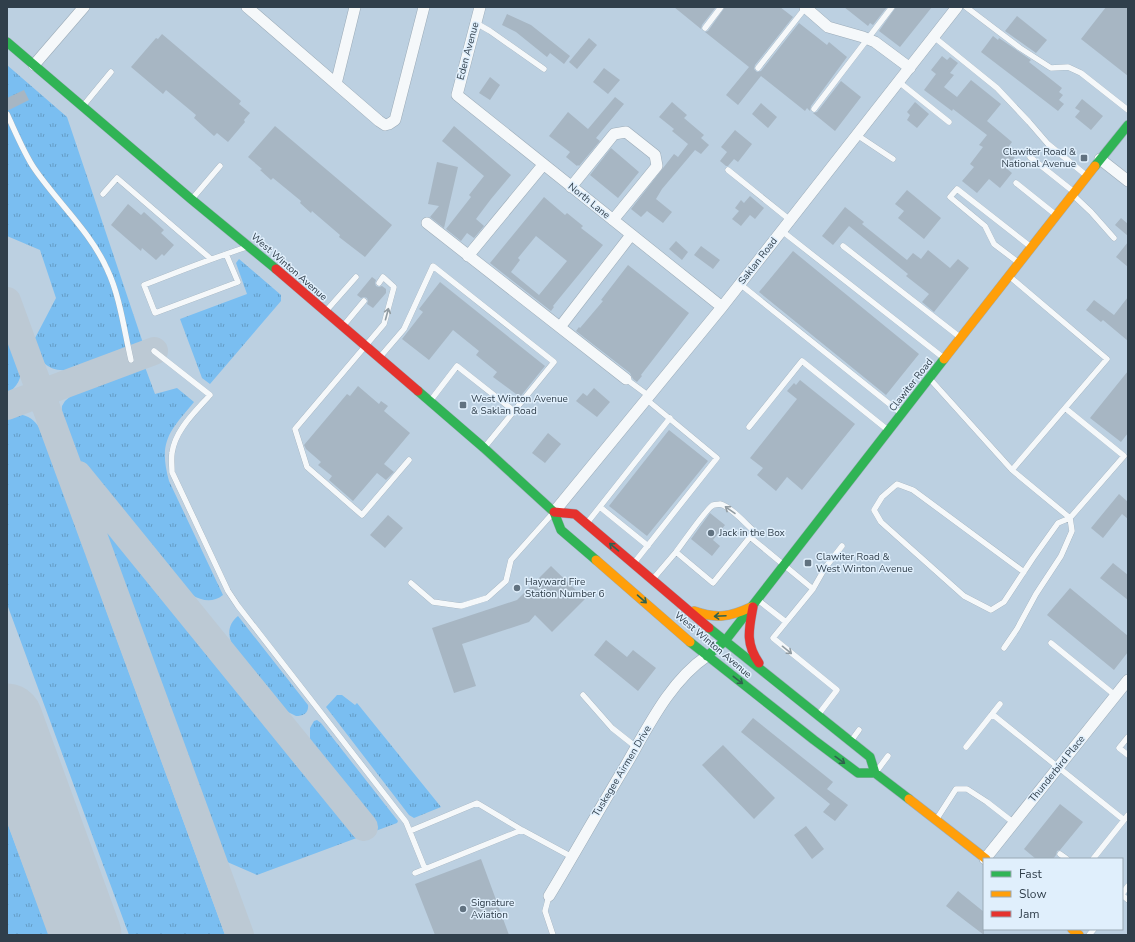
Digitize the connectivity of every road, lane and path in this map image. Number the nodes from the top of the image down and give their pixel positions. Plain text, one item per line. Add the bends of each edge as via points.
1 (84, 7) edge
2 (247, 7) edge
3 (355, 7) edge
4 (424, 7) edge
5 (480, 7) edge
6 (721, 7) edge
7 (806, 7) edge
8 (892, 7) edge
9 (957, 7) edge
10 (966, 7) edge
11 (476, 23) junction
12 (705, 28) dead end
13 (934, 37) junction
14 (867, 38) junction
15 (7, 42) edge
16 (34, 65) junction
17 (758, 68) dead end
18 (910, 68) junction
19 (544, 69) dead end
20 (111, 72) dead end
21 (899, 82) junction
22 (336, 84) junction
23 (457, 95) joint
24 (82, 106) junction
25 (814, 109) dead end
26 (1128, 110) edge
27 (7, 114) edge
28 (949, 122) dead end
29 (1128, 125) edge
30 (857, 135) junction
31 (1030, 157) dead end
32 (894, 159) dead end
33 (1100, 159) junction
34 (544, 165) junction
35 (220, 166) dead end
36 (728, 170) dead end
37 (1087, 176) junction
38 (1128, 182) edge
39 (1016, 183) dead end
40 (571, 187) junction
41 (1074, 193) junction
42 (103, 194) dead end
43 (192, 200) junction
44 (1056, 216) junction
45 (613, 220) junction
46 (790, 220) junction
47 (427, 223) dead end
48 (782, 231) junction
49 (631, 234) junction
50 (1114, 238) dead end
51 (843, 246) dead end
52 (250, 247) junction
53 (1032, 248) junction
54 (226, 254) junction
55 (468, 256) junction
56 (211, 259) junction
57 (1019, 264) junction
58 (1009, 276) junction
59 (356, 277) dead end
60 (379, 283) dead end
61 (740, 284) junction
62 (364, 301) dead end
63 (722, 307) junction
64 (325, 312) junction
65 (343, 327) junction
66 (560, 327) junction
67 (961, 338) junction
68 (366, 346) junction
69 (154, 351) dead end
70 (379, 357) junction
71 (945, 359) junction
72 (131, 360) dead end
73 (626, 379) joint
74 (930, 379) junction
75 (647, 398) junction
76 (430, 402) junction
77 (1065, 408) junction
78 (514, 411) junction
79 (902, 414) junction
80 (670, 418) junction
81 (749, 427) dead end
82 (889, 431) junction
83 (484, 448) junction
84 (1126, 458) edge
85 (410, 460) dead end
86 (1012, 470) junction
87 (600, 507) junction
88 (554, 512) junction
89 (1070, 518) junction
90 (586, 524) junction
91 (750, 537) junction
92 (648, 546) junction
93 (842, 546) dead end
94 (676, 552) junction
95 (634, 564) junction
96 (784, 566) junction
97 (1024, 572) junction
98 (652, 579) junction
99 (411, 583) dead end
100 (813, 589) junction
101 (756, 603) junction
102 (687, 609) junction
103 (786, 622) junction
104 (725, 641) junction
105 (1051, 642) dead end
106 (1004, 648) dead end
107 (707, 656) junction
108 (771, 677) junction
109 (1128, 680) edge
110 (582, 695) dead end
111 (1116, 696) junction
112 (1000, 704) dead end
113 (992, 714) junction
114 (818, 715) junction
115 (859, 730) dead end
116 (1128, 737) edge
117 (850, 741) junction
118 (636, 747) junction
119 (966, 747) dead end
120 (1128, 755) edge
121 (888, 756) dead end
122 (1058, 768) junction
123 (875, 773) junction
124 (1126, 818) edge
125 (935, 821) junction
126 (1014, 823) junction
127 (522, 830) junction
128 (410, 831) junction
129 (1060, 854) dead end
130 (572, 857) junction
131 (984, 858) edge
132 (986, 858) edge
133 (1066, 858) edge
134 (1094, 858) edge
135 (425, 869) junction
136 (416, 873) dead end
137 (549, 896) joint
138 (553, 935) edge

1 - 16 street
2 - 22 street
3 - 22 street
4 - 22 street via 395,120 385,125 379,122
5 - 11 street, Eden Avenue
6 - 12 lane
7 - 14 street via 828,28
7 - 17 lane
8 - 14 lane
9 - 13 street, Saklan Road
10 - 26 lane via 1050,68 1068,67 1081,73
11 - 19 lane
11 - 23 street, Eden Avenue
13 - 18 street, Saklan Road
13 - 37 lane via 997,88 1048,144
14 - 18 street
14 - 25 lane
15 - 16 main road, West Winton Avenue
16 - 24 main road, West Winton Avenue
18 - 21 street, Saklan Road
20 - 24 lane
21 - 28 lane
21 - 30 street, Saklan Road
23 - 34 street, North Lane
24 - 43 main road, West Winton Avenue
27 - 72 lane via 33,167 85,232 107,269
29 - 33 main road, Clawiter Road
30 - 32 lane
30 - 46 street, Saklan Road
31 - 41 lane
33 - 37 main road, Clawiter Road
33 - 38 street
34 - 40 street, North Lane
34 - 55 street
35 - 43 lane
36 - 46 lane
37 - 41 main road, Clawiter Road
39 - 44 lane
40 - 45 street, North Lane
40 - 45 street via 614,134 626,132 655,155 657,166
41 - 44 main road, Clawiter Road
41 - 50 lane
42 - 56 lane via 117,178
43 - 52 main road, West Winton Avenue
44 - 53 main road, Clawiter Road
45 - 49 street, North Lane
46 - 48 street, Saklan Road
47 - 55 street
48 - 61 street, Saklan Road
48 - 71 lane
49 - 63 street, North Lane
49 - 66 street
51 - 67 lane
52 - 54 lane
52 - 64 main road, West Winton Avenue
53 - 57 main road, Clawiter Road
53 - 57 lane via 957,190 950,197 985,226 994,244
54 - 56 lane
54 - 56 lane via 238,282 155,313 144,285
55 - 66 street
57 - 58 main road, Clawiter Road
58 - 67 main road, Clawiter Road
58 - 77 lane via 1107,359
59 - 64 lane
68 -> 60 lane via 384,324 394,287 383,277
61 - 63 street, Saklan Road
61 - 79 lane
62 - 65 lane
63 - 75 street, Saklan Road
64 - 65 main road, West Winton Avenue
65 - 68 main road, West Winton Avenue
66 - 73 street
67 - 71 main road, Clawiter Road
68 - 70 main road, West Winton Avenue
68 - 85 lane via 295,429 306,467 362,515
69 - 128 lane via 210,395 177,436 172,454 172,472 228,592 406,822
70 - 76 main road, West Winton Avenue
70 - 78 lane via 404,329 433,266 554,362
71 - 74 main road, Clawiter Road
73 - 75 lane
74 - 79 main road, Clawiter Road
74 - 86 lane
75 - 80 lane
75 - 88 street, Saklan Road
76 - 78 lane via 457,366
76 - 83 main road, West Winton Avenue
77 - 84 lane
77 - 86 lane
78 - 83 lane
79 - 82 main road, Clawiter Road
80 - 87 lane
80 - 92 lane via 718,458
81 - 82 lane via 802,361
82 - 96 main road, Clawiter Road
83 - 88 main road, West Winton Avenue
84 - 89 lane
86 - 89 lane
87 - 90 lane
87 - 92 lane
88 - 90 main road, West Winton Avenue via 575,514
88 - 99 lane via 511,560 506,581 487,598 461,606 433,602
88 -> 107 main road, West Winton Avenue via 561,530
89 - 97 lane via 1058,523
89 - 106 lane via 1072,531 1061,556
95 -> 90 main road, West Winton Avenue
91 - 94 lane via 713,583
91 -> 94 lane via 754,531 743,521 720,504 714,505
91 - 96 lane
92 - 95 lane
93 - 100 lane
94 - 98 lane
95 - 98 main road, West Winton Avenue
96 - 100 lane
96 - 101 main road, Clawiter Road
97 - 97 lane via 1004,602 991,610 964,596 882,522 874,510 882,497 897,484 913,490
98 - 102 main road, West Winton Avenue
100 - 103 lane
101 -> 102 main road via 735,614 718,617
101 - 103 lane
101 - 104 main road, Clawiter Road
101 - 108 main road via 748,640 751,654
102 - 104 main road, West Winton Avenue
103 -> 114 lane via 773,638 838,690
104 - 107 main road, Clawiter Road
104 - 108 main road, West Winton Avenue
105 - 111 lane
107 - 118 street, Tuskegee Airmen Drive via 696,664 668,695
107 -> 123 main road, West Winton Avenue via 858,773
108 - 114 main road, West Winton Avenue
109 - 111 street, Thunderbird Place
110 - 118 lane via 612,728
111 - 122 street, Thunderbird Place
112 - 113 lane
113 - 119 lane
113 - 122 lane
114 - 117 main road, West Winton Avenue
115 - 117 lane
116 - 120 lane via 1119,748
117 - 123 main road, West Winton Avenue via 870,757
118 - 130 street, Tuskegee Airmen Drive
121 - 123 lane
122 - 124 lane
122 - 126 street, Thunderbird Place
123 - 125 main road, West Winton Avenue
124 - 134 lane
125 - 126 lane via 956,789 967,789
125 - 131 main road, West Winton Avenue
126 - 132 street, Thunderbird Place
127 - 128 lane via 477,803
127 - 130 lane
127 - 135 lane
128 - 135 lane
129 - 133 lane
130 - 137 street, Tuskegee Airmen Drive
135 - 136 lane
137 - 138 lane via 545,911

